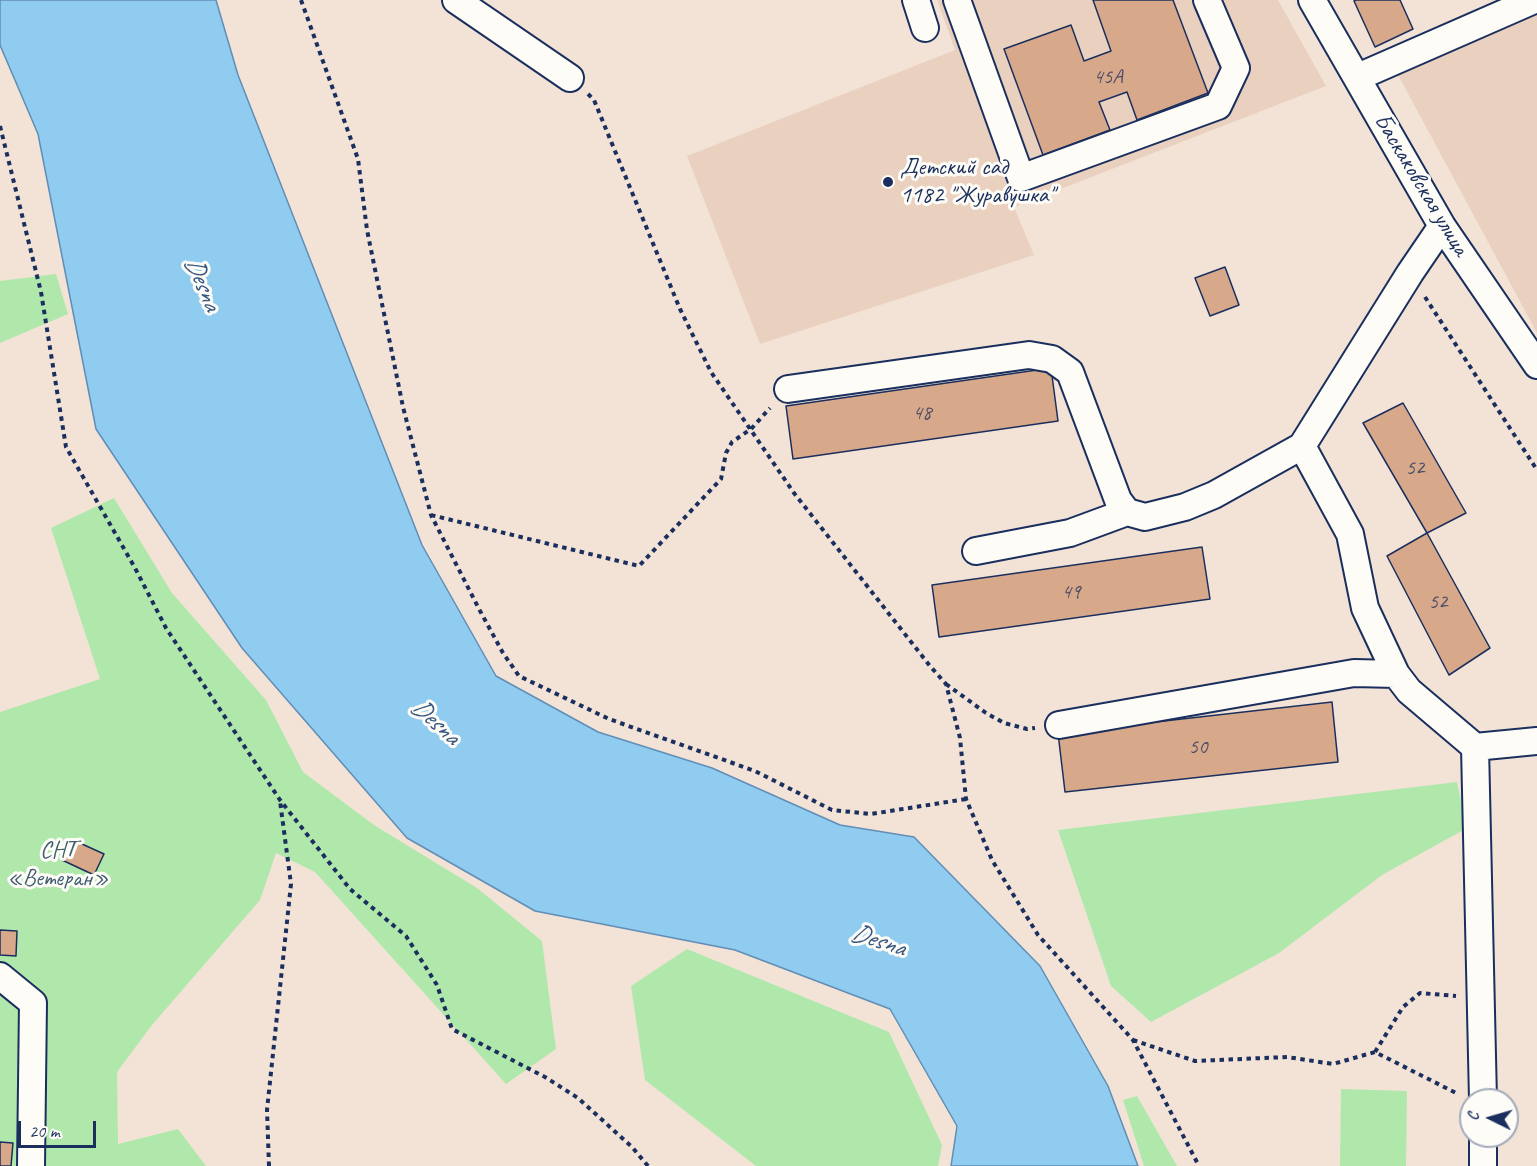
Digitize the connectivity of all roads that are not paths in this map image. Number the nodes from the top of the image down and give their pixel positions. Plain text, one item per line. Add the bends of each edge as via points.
1 (456, 0) edge
2 (915, 0) edge
3 (957, 0) edge
4 (1207, 0) edge
5 (1312, 0) edge
6 (1534, 0) edge
7 (926, 28) dead end
8 (1358, 77) junction
9 (570, 78) road end
10 (1442, 226) junction
11 (1537, 365) edge
12 (788, 389) road end
13 (1302, 446) junction
14 (1126, 512) junction
15 (976, 551) dead end
16 (1396, 674) junction
17 (1059, 725) road end
18 (1537, 741) edge
19 (1475, 747) junction
20 (0, 976) edge
21 (1474, 1088) edge
22 (1483, 1148) edge
23 (31, 1166) edge
24 (1483, 1166) edge

1 - 9 street
2 - 7 street
3 - 4 street via 1021,178 1218,106 1236,68
5 - 8 street, Баскаковская улица
6 - 8 street
8 - 10 street, Баскаковская улица
10 - 11 street, Баскаковская улица
10 - 13 street
12 - 14 street via 1029,355 1052,359 1070,372
13 - 14 street via 1185,507 1145,517
13 - 16 street via 1350,534 1365,608
14 - 15 street via 1070,533
16 - 17 street via 1354,673
16 - 19 street via 1409,691
18 - 19 street
19 - 21 street via 1481,997
20 - 23 street via 33,1004
22 - 24 street

